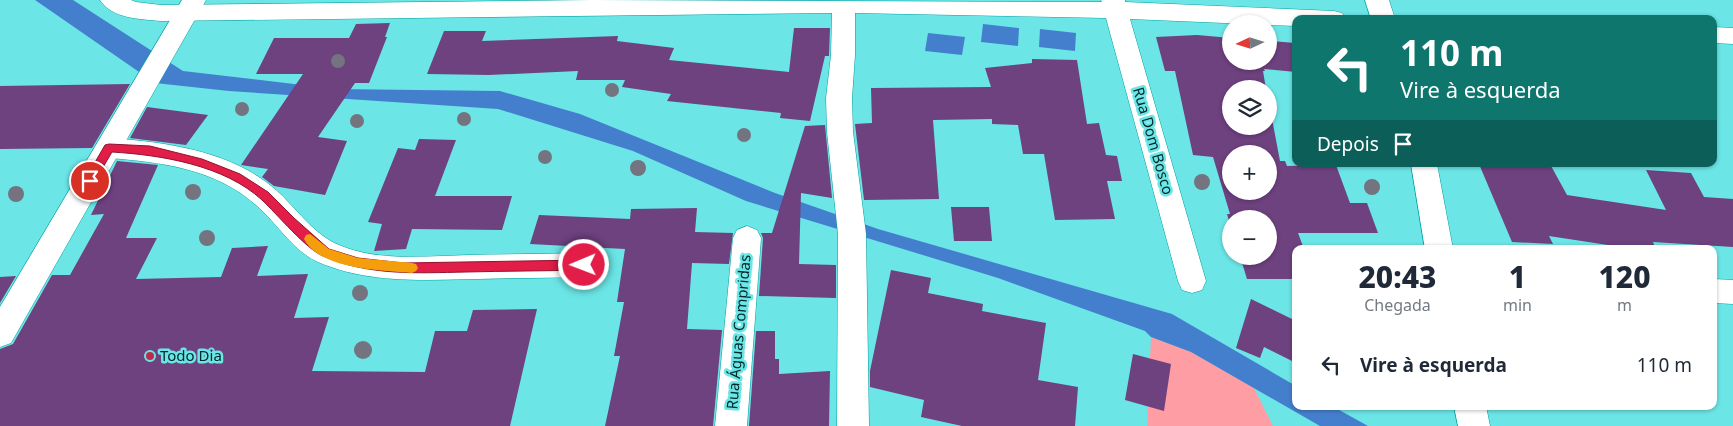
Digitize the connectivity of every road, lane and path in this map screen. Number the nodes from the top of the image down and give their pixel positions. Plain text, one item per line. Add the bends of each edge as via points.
1 (112, 0) edge
2 (1377, 0) edge
3 (844, 2) edge
4 (1114, 5) edge
5 (191, 6) edge
6 (1382, 15) edge
7 (1292, 16) edge
8 (1717, 35) edge
9 (1733, 36) edge
10 (109, 148) junction
11 (1425, 167) edge
12 (747, 238) dead end
13 (1438, 245) edge
14 (584, 265) dead end
15 (1192, 281) dead end
16 (1717, 291) edge
17 (1733, 292) edge
18 (0, 334) edge
19 (1471, 410) edge
20 (731, 426) edge
21 (853, 426) edge
22 (1474, 426) edge

1 - 5 street via 131,10 161,13
2 - 6 street
3 - 4 street
3 - 5 street
3 - 21 street via 839,98 852,234
4 - 7 street
4 - 15 street, Rua Dom Bosco
5 - 10 street
8 - 9 street
10 - 14 street via 150,150 202,163 236,178 264,195 325,252 358,263 403,268
10 - 18 street
11 - 13 street
12 - 20 street, Rua Águas Compridas
16 - 17 street
19 - 22 street

